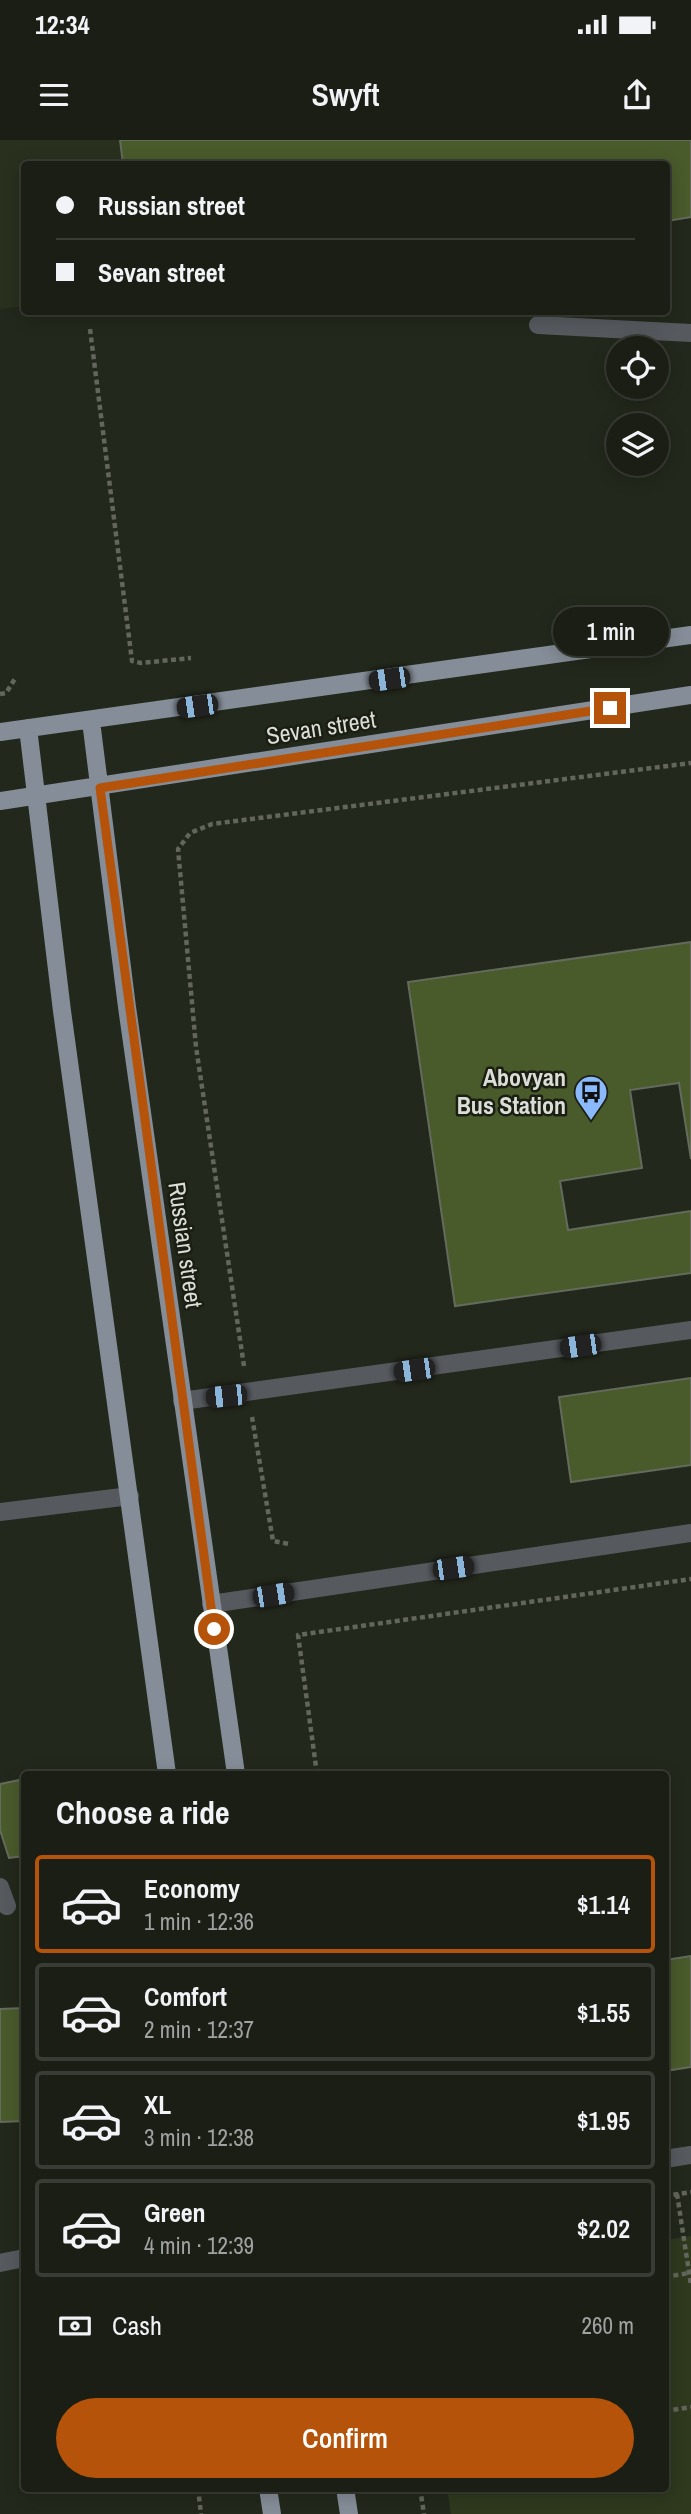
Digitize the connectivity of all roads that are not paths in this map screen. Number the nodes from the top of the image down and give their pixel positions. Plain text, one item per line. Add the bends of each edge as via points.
1 (538, 325) dead end
2 (691, 332) edge
3 (691, 635) edge
4 (691, 695) edge
5 (91, 721) junction
6 (29, 728) junction
7 (0, 732) edge
8 (100, 788) junction
9 (36, 796) junction
10 (0, 801) edge
11 (691, 1330) edge
12 (182, 1401) junction
13 (130, 1496) junction
14 (0, 1512) edge
15 (691, 1533) edge
16 (211, 1604) junction
17 (167, 1771) edge
18 (236, 1771) edge
19 (0, 1887) edge
20 (7, 1906) dead end
21 (691, 2155) edge
22 (669, 2158) edge
23 (21, 2259) edge
24 (0, 2263) edge
25 (269, 2492) edge
26 (346, 2492) edge
27 (272, 2514) edge
28 (349, 2514) edge

1 - 2 street
3 - 5 main road, Sevan street
4 - 8 main road, Sevan street
5 - 6 main road, Sevan street
5 - 8 main road, Russian street
6 - 7 main road, Sevan street
6 - 9 main road
8 - 9 main road, Sevan street
8 - 12 main road, Russian street
9 - 10 main road, Sevan street
9 - 13 main road
11 - 12 street
12 - 16 main road, Russian street
13 - 14 street
13 - 17 main road
15 - 16 street
16 - 18 main road, Russian street
19 - 20 street
21 - 22 street
23 - 24 street
25 - 27 main road
26 - 28 main road

